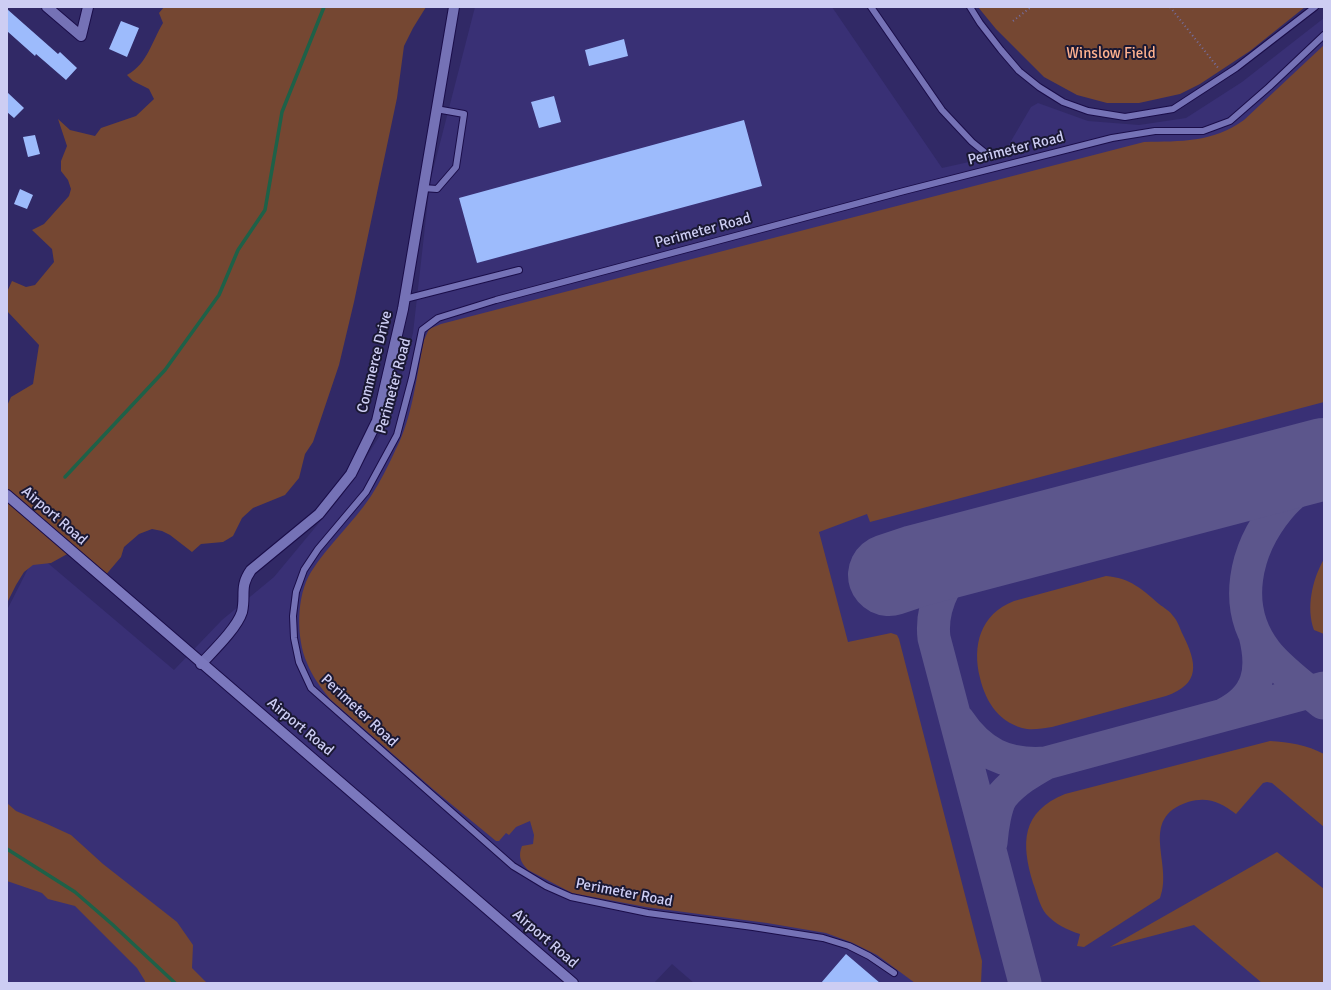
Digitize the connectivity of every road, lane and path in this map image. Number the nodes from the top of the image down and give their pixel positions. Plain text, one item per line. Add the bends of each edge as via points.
1 (47, 7) edge
2 (88, 7) edge
3 (454, 7) edge
4 (871, 7) edge
5 (970, 7) edge
6 (1031, 7) edge
7 (1170, 7) edge
8 (1315, 7) edge
9 (1013, 21) dead end
10 (1324, 35) edge
11 (1224, 76) junction
12 (436, 109) junction
13 (988, 155) dead end
14 (423, 188) junction
15 (519, 270) dead end
16 (405, 299) junction
17 (7, 495) edge
18 (201, 664) junction
19 (894, 973) dead end
20 (573, 983) edge

1 - 2 street via 81,36
3 - 12 street, Commerce Drive
4 - 13 lane via 942,110
5 - 11 lane via 1019,71 1063,102 1088,111 1124,117 1173,109
6 - 9 path
7 - 11 path
8 - 11 lane
10 - 19 lane, Perimeter Road via 1230,121 1203,131 1155,131 1112,138 888,195 496,300 438,318 422,330 397,435 366,492 318,549 304,570 296,592 294,638 299,662 311,688 513,866 546,886 571,897 648,913 823,938 849,946
12 - 14 street, Commerce Drive
12 - 14 lane via 464,114 456,167 437,189
14 - 16 street, Commerce Drive
15 - 16 lane
16 - 18 street, Commerce Drive via 377,421 351,474 319,514 251,570 245,578 242,612 238,621
17 - 18 main road, Airport Road
18 - 20 main road, Airport Road

